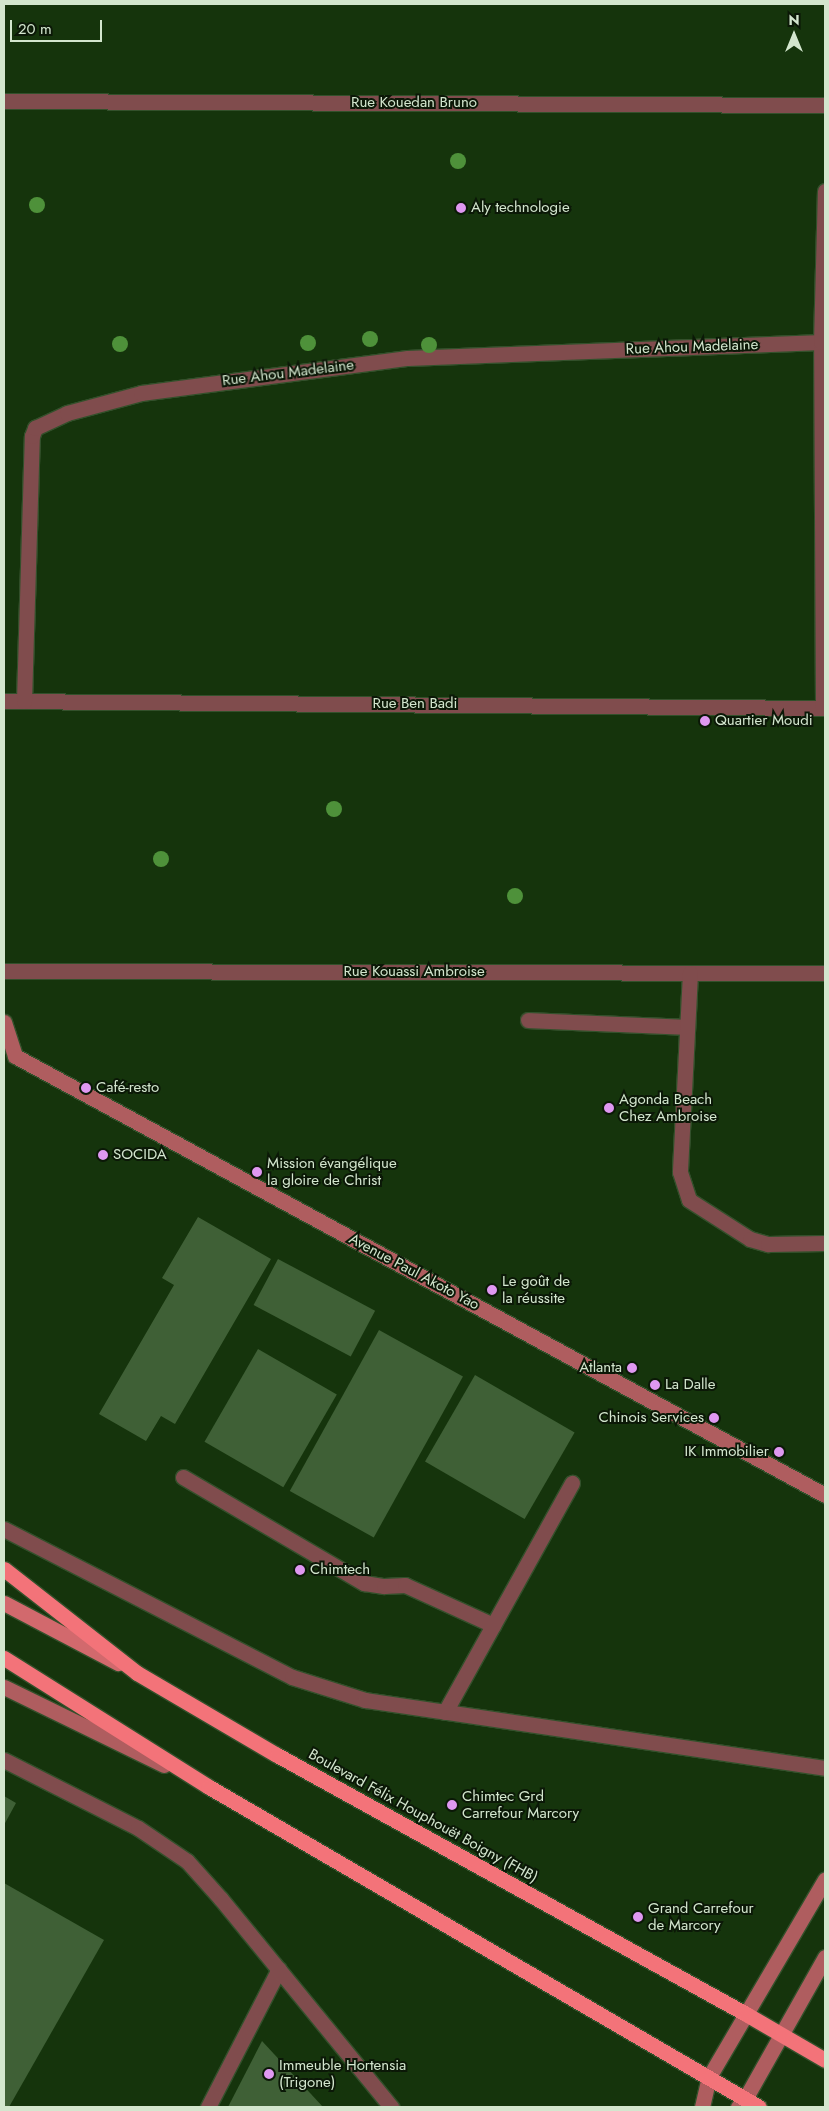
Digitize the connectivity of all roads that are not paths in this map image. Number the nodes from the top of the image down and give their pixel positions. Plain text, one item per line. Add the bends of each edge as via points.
1 (4, 101) edge
2 (825, 105) edge
3 (825, 191) edge
4 (821, 342) junction
5 (4, 701) edge
6 (24, 701) junction
7 (824, 708) edge
8 (4, 971) edge
9 (690, 974) junction
10 (825, 974) edge
11 (528, 1020) dead end
12 (4, 1022) edge
13 (687, 1027) junction
14 (9, 1053) edge
15 (825, 1243) edge
16 (183, 1477) dead end
17 (572, 1483) dead end
18 (825, 1495) edge
19 (4, 1529) edge
20 (4, 1569) edge
21 (4, 1603) edge
22 (493, 1625) junction
23 (4, 1658) edge
24 (137, 1673) junction
25 (4, 1687) edge
26 (446, 1712) junction
27 (4, 1760) edge
28 (825, 1768) edge
29 (209, 1787) junction
30 (825, 1879) edge
31 (825, 1957) edge
32 (279, 1969) junction
33 (746, 2014) junction
34 (781, 2034) junction
35 (825, 2060) edge
36 (709, 2077) junction
37 (741, 2103) edge
38 (208, 2107) edge
39 (391, 2107) edge
40 (702, 2107) edge
41 (759, 2107) edge

1 - 2 street, Rue Kouedan Bruno
3 - 4 street
4 - 6 street, Rue Ahou Madelaine via 408,358 141,392 67,413 35,428 32,436
4 - 7 street
5 - 6 street, Rue Ben Badi
6 - 7 street, Rue Ben Badi
8 - 9 street, Rue Kouassi Ambroise
9 - 10 street, Rue Kouassi Ambroise
9 - 13 street
11 - 13 street
12 - 14 street
13 - 15 street via 680,1172 689,1200 750,1239 768,1244
14 - 18 street, Avenue Paul Akoto Yao
16 - 22 street via 364,1583 405,1585
17 - 22 street
19 - 26 street via 292,1677 365,1700
20 - 24 highway
21 - 24 main road, Boulevard Félix Houphouët Boigny (FHB)
22 - 26 street
23 - 29 highway
24 - 33 highway, Boulevard Félix Houphouët Boigny (FHB) via 277,1755
25 - 29 street
26 - 28 street
27 - 32 street via 138,1828 187,1862
29 - 36 highway
30 - 33 street
31 - 34 street
32 - 38 street
32 - 39 street
33 - 34 highway, Boulevard Félix Houphouët Boigny (FHB)
33 - 36 street
34 - 35 highway, Boulevard Félix Houphouët Boigny (FHB)
34 - 37 street
36 - 37 highway
36 - 40 street
37 - 41 highway

